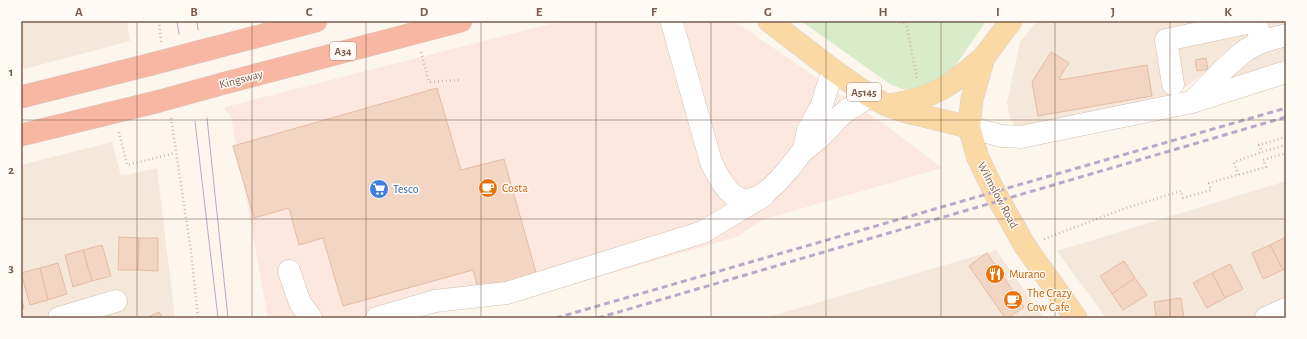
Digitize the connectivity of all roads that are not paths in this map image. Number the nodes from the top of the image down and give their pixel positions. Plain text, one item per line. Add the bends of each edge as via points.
1 (316, 21) edge
2 (461, 21) edge
3 (1011, 21) edge
4 (672, 22) dead end
5 (772, 22) edge
6 (1286, 35) edge
7 (1261, 42) junction
8 (984, 57) junction
9 (833, 70) junction
10 (1286, 72) edge
11 (1173, 84) dead end
12 (21, 97) edge
13 (878, 101) junction
14 (1192, 102) junction
15 (969, 127) junction
16 (21, 135) edge
17 (804, 150) junction
18 (763, 196) junction
19 (289, 271) dead end
20 (116, 301) dead end
21 (1286, 308) edge
22 (1072, 317) edge
23 (59, 318) edge
24 (311, 318) edge
25 (377, 318) edge
26 (1266, 318) edge

1 - 12 highway, bridge
2 - 16 highway, Kingsway / A34, bridge via 225,84 163,108
3 - 8 main road, Wilmslow Road / A5145
4 - 18 street via 711,162 719,179 739,198 746,200
5 - 9 main road, A5145
6 - 7 street
7 - 11 street via 1256,21 1166,40
7 - 14 street via 1246,50 1227,66
8 - 13 main road, Wilmslow Road / A5145 via 954,83 929,96 909,102
8 - 15 main road, Wilmslow Road / A5145 via 972,99
9 - 13 main road, A5145
9 - 17 street via 821,107 808,130
10 - 14 street
13 - 15 main road, A5145 via 903,111
13 - 17 street via 846,111
14 - 15 street via 1021,137 1001,136
15 - 22 main road, Wilmslow Road / A5145 via 978,158 994,191 1025,246
17 - 18 street
18 - 25 street via 719,224 689,236 507,293 435,302
19 - 24 street via 300,303
20 - 23 street
21 - 26 street

